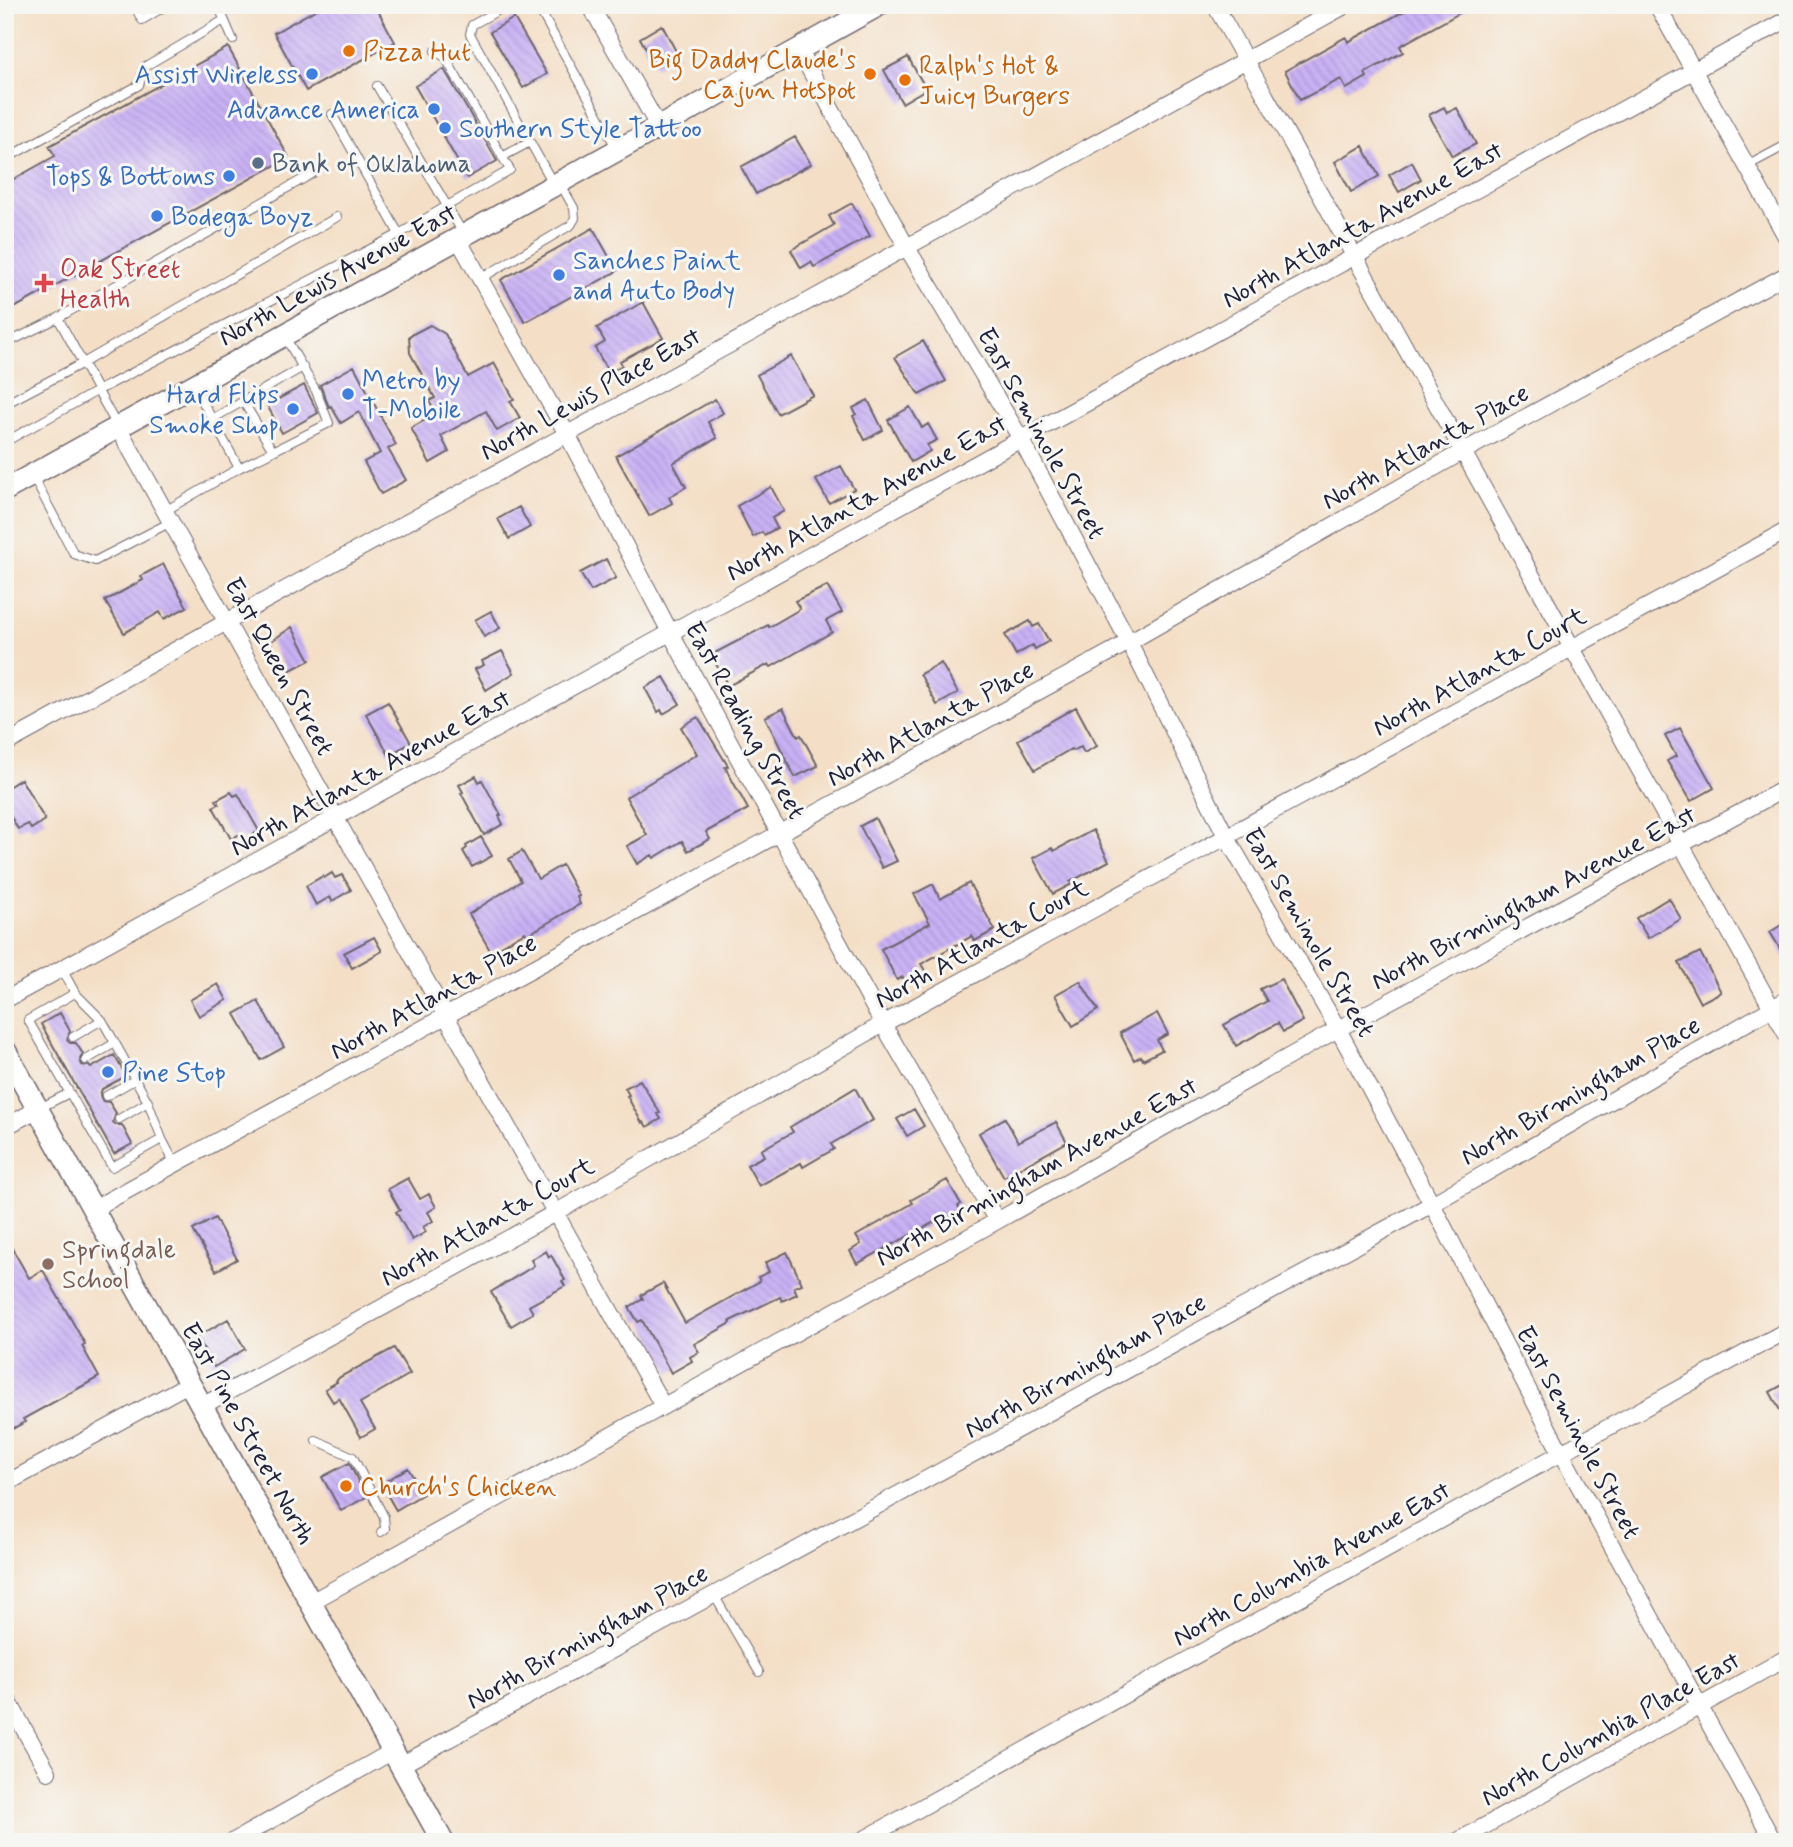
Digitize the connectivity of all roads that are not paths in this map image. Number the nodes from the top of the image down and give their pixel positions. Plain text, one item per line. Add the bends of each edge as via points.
1 (134, 5) edge
2 (167, 5) edge
3 (218, 5) edge
4 (508, 5) edge
5 (537, 5) edge
6 (590, 5) edge
7 (879, 5) edge
8 (1215, 5) edge
9 (1346, 5) edge
10 (1657, 5) edge
11 (1788, 19) edge
12 (224, 20) junction
13 (233, 40) dead end
14 (799, 50) junction
15 (435, 51) dead end
16 (1246, 60) junction
17 (1693, 71) junction
18 (377, 86) dead end
19 (331, 114) dead end
20 (658, 126) junction
21 (530, 142) junction
22 (1788, 144) edge
23 (617, 150) junction
24 (502, 157) junction
25 (5, 159) edge
26 (1747, 166) junction
27 (312, 174) dead end
28 (557, 184) junction
29 (447, 206) junction
30 (337, 217) dead end
31 (399, 234) junction
32 (461, 237) junction
33 (1788, 240) edge
34 (906, 246) junction
35 (1354, 256) junction
36 (1788, 274) edge
37 (480, 279) junction
38 (58, 318) junction
39 (284, 334) junction
40 (5, 344) edge
41 (83, 363) junction
42 (303, 367) junction
43 (194, 386) junction
44 (97, 391) junction
45 (243, 401) junction
46 (5, 404) edge
47 (212, 419) junction
48 (118, 427) junction
49 (567, 434) junction
50 (1021, 439) junction
51 (5, 442) edge
52 (273, 451) junction
53 (1462, 452) junction
54 (239, 468) junction
55 (32, 475) junction
56 (5, 490) edge
57 (168, 516) junction
58 (1788, 530) edge
59 (228, 622) junction
60 (671, 634) junction
61 (1129, 642) junction
62 (1570, 649) junction
63 (5, 744) edge
64 (1788, 787) edge
65 (337, 818) junction
66 (780, 834) junction
67 (1227, 838) junction
68 (1680, 846) junction
69 (62, 969) junction
70 (75, 993) junction
71 (1788, 999) edge
72 (5, 1000) edge
73 (1772, 1008) junction
74 (446, 1016) junction
75 (102, 1020) junction
76 (883, 1024) junction
77 (1338, 1029) junction
78 (73, 1037) dead end
79 (1788, 1037) edge
80 (115, 1043) junction
81 (5, 1051) edge
82 (86, 1060) dead end
83 (136, 1079) junction
84 (69, 1093) junction
85 (106, 1096) dead end
86 (148, 1102) junction
87 (38, 1109) junction
88 (119, 1119) dead end
89 (5, 1127) edge
90 (162, 1139) junction
91 (175, 1164) junction
92 (1432, 1204) junction
93 (93, 1209) junction
94 (555, 1213) junction
95 (997, 1222) junction
96 (1788, 1330) edge
97 (190, 1383) junction
98 (202, 1406) junction
99 (663, 1406) junction
100 (316, 1440) dead end
101 (1561, 1453) junction
102 (5, 1484) edge
103 (381, 1532) dead end
104 (714, 1595) junction
105 (311, 1602) junction
106 (1788, 1657) edge
107 (759, 1672) dead end
108 (5, 1695) edge
109 (1699, 1705) junction
110 (397, 1758) junction
111 (48, 1772) dead end
112 (240, 1840) edge
113 (443, 1842) edge
114 (859, 1842) edge
115 (1456, 1842) edge
116 (1774, 1842) edge

1 - 2 lane via 142,20
3 - 12 lane
4 - 21 lane via 472,25 470,34
5 - 23 lane
6 - 20 street
7 - 14 main road, North Lewis Avenue East
8 - 16 street
9 - 16 street, North Lewis Place East
10 - 17 street
11 - 17 street, North Atlanta Avenue East
12 - 13 lane
12 - 25 lane via 144,67 139,85
14 - 20 main road, North Lewis Avenue East
14 - 34 street, East Seminole Street
15 - 24 lane via 445,57
16 - 34 street, North Lewis Place East
16 - 35 street
17 - 26 street
17 - 35 street, North Atlanta Avenue East
18 - 29 lane
19 - 31 lane
20 - 23 main road, North Lewis Avenue East
21 - 24 lane
21 - 28 lane
22 - 26 lane
23 - 28 main road, North Lewis Avenue East
24 - 29 lane via 510,170
26 - 33 street
27 - 38 lane
28 - 32 main road, North Lewis Avenue East
28 - 37 lane via 574,208 571,225
29 - 31 lane
29 - 32 lane
30 - 41 lane
31 - 44 lane
32 - 37 street, East Reading Street
32 - 39 main road, North Lewis Avenue East
34 - 49 street, North Lewis Place East
34 - 50 street, East Seminole Street
35 - 50 street, North Atlanta Avenue East
35 - 53 street
36 - 53 street, North Atlanta Place
37 - 49 street, East Reading Street
38 - 40 lane
38 - 41 lane
39 - 42 lane
39 - 43 main road, North Lewis Avenue East
41 - 44 lane
41 - 46 lane
42 - 45 lane
42 - 52 lane via 329,424
43 - 47 lane
43 - 48 main road, North Lewis Avenue East
44 - 48 lane
44 - 51 lane
45 - 47 lane
45 - 52 lane
47 - 54 lane
48 - 55 main road, North Lewis Avenue East
48 - 57 street, East Queen Street
49 - 59 street, North Lewis Place East
49 - 60 street, East Reading Street
50 - 60 street, North Atlanta Avenue East
50 - 61 street, East Seminole Street
52 - 54 lane
53 - 61 street, North Atlanta Place
53 - 62 street
54 - 57 lane
55 - 56 main road, North Lewis Avenue East
55 - 57 lane via 74,554 95,561
57 - 59 street, East Queen Street
58 - 62 street, North Atlanta Court
59 - 63 street, North Lewis Place East
59 - 65 street, East Queen Street
60 - 65 street, North Atlanta Avenue East
60 - 66 street, East Reading Street
61 - 66 street, North Atlanta Place
61 - 67 street, East Seminole Street
62 - 67 street, North Atlanta Court
62 - 68 street
64 - 68 street, North Birmingham Avenue East
65 - 69 street, North Atlanta Avenue East
65 - 74 street, East Queen Street
66 - 74 street, North Atlanta Place
66 - 76 street, East Reading Street
67 - 76 street, North Atlanta Court
67 - 77 street, East Seminole Street
68 - 73 street
68 - 77 street, North Birmingham Avenue East
69 - 70 lane
69 - 72 street, North Atlanta Avenue East
70 - 75 lane
70 - 84 lane via 28,1020 64,1073
71 - 73 street, North Birmingham Place
73 - 79 street
73 - 92 street, North Birmingham Place
74 - 91 street, North Atlanta Place
74 - 94 street, East Queen Street
75 - 78 lane
75 - 80 lane
76 - 94 street, North Atlanta Court
76 - 95 street, East Reading Street
77 - 92 street, East Seminole Street
77 - 95 street, North Birmingham Avenue East
80 - 82 lane
80 - 83 lane
81 - 87 main road, East Pine Street North
83 - 85 lane
83 - 86 lane
84 - 87 lane
84 - 90 lane via 97,1131 112,1167
86 - 88 lane
86 - 90 lane
87 - 89 street
87 - 93 main road, East Pine Street North
90 - 91 lane
91 - 93 street, North Atlanta Place
92 - 101 street, East Seminole Street
92 - 104 street, North Birmingham Place
93 - 97 main road, East Pine Street North
94 - 98 street, North Atlanta Court
94 - 99 street, East Queen Street
95 - 99 street, North Birmingham Avenue East
96 - 101 street, North Columbia Avenue East
97 - 98 main road, East Pine Street North
97 - 102 street
98 - 105 main road, East Pine Street North
99 - 105 street, North Birmingham Avenue East
100 - 103 lane via 352,1457 384,1517 385,1530
101 - 109 street, East Seminole Street
101 - 114 street, North Columbia Avenue East
104 - 107 lane
104 - 110 street, North Birmingham Place
105 - 110 main road, East Pine Street North
106 - 109 street, North Columbia Place East
108 - 111 street
109 - 115 street, North Columbia Place East
109 - 116 street, East Seminole Street
110 - 112 street, North Birmingham Place
110 - 113 main road, East Pine Street North

